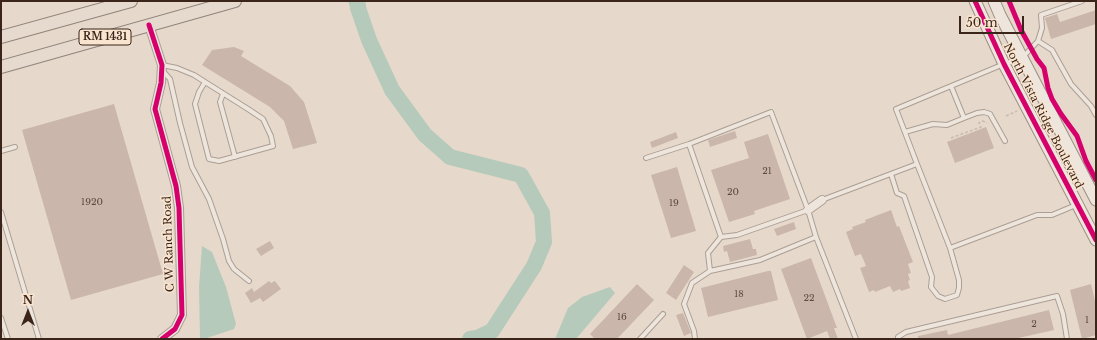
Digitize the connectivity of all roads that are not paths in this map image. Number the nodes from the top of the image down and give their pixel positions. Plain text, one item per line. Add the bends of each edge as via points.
1 (131, 1) edge
2 (235, 1) edge
3 (975, 1) edge
4 (994, 1) edge
5 (1082, 1) edge
6 (149, 25) junction
7 (1, 38) edge
8 (1038, 41) junction
9 (1022, 58) junction
10 (1004, 64) junction
11 (1, 66) edge
12 (162, 68) junction
13 (205, 82) junction
14 (951, 86) junction
15 (223, 94) junction
16 (1096, 104) edge
17 (1091, 106) junction
18 (1096, 115) edge
19 (964, 118) junction
20 (905, 132) junction
21 (1005, 141) dead end
22 (689, 144) junction
23 (14, 147) dead end
24 (1, 151) edge
25 (235, 156) junction
26 (646, 158) dead end
27 (917, 164) junction
28 (891, 174) junction
29 (822, 200) joint
30 (1096, 200) edge
31 (1077, 204) junction
32 (808, 210) junction
33 (1, 212) edge
34 (721, 238) junction
35 (816, 238) junction
36 (1096, 240) edge
37 (950, 248) junction
38 (710, 271) junction
39 (249, 281) dead end
40 (663, 314) dead end
41 (1, 318) edge
42 (8, 339) edge
43 (39, 339) edge
44 (162, 339) edge
45 (640, 339) edge
46 (695, 339) edge
47 (856, 339) edge
48 (898, 339) edge
49 (1067, 339) edge

1 - 7 main road, RM 1431
2 - 6 main road, RM 1431
3 - 10 street, North Vista Ridge Boulevard
4 - 9 street, North Vista Ridge Boulevard
5 - 8 lane via 1041,15 1042,28
6 - 11 main road, RM 1431
6 - 12 street, C W Ranch Road
8 - 9 lane
8 - 17 lane via 1052,50 1070,84
9 - 10 lane
9 - 30 street, North Vista Ridge Boulevard
10 - 14 lane
10 - 31 street, North Vista Ridge Boulevard
12 - 13 lane via 177,68
12 - 39 lane via 170,79 192,167 211,203 229,261 234,269
12 - 44 street, C W Ranch Road via 155,109 179,208 182,315 175,330
13 - 15 lane
13 - 25 lane via 195,104 209,159 219,161
14 - 19 lane
14 - 20 lane via 896,110
15 - 25 lane via 220,102
15 - 25 lane via 263,119 273,146
16 - 17 lane
17 - 18 lane
19 - 20 lane via 947,125 933,124
19 - 21 lane via 977,113 990,114
20 - 27 lane
22 - 26 lane
22 - 32 lane via 772,112
22 - 34 lane
23 - 24 lane
27 - 28 lane
27 - 37 lane
28 - 29 lane
28 - 37 lane via 897,192 904,196 932,277 931,287 938,296 945,299 957,295 960,288
29 - 32 street
31 - 36 street, North Vista Ridge Boulevard
31 - 37 lane via 1052,215 1037,215
32 - 34 lane via 737,235
32 - 35 lane
33 - 43 lane
34 - 38 lane via 708,253
35 - 38 lane via 760,260
35 - 47 lane
38 - 46 lane via 692,283 684,304
40 - 45 lane
41 - 42 lane
48 - 49 lane via 906,332 1057,296

